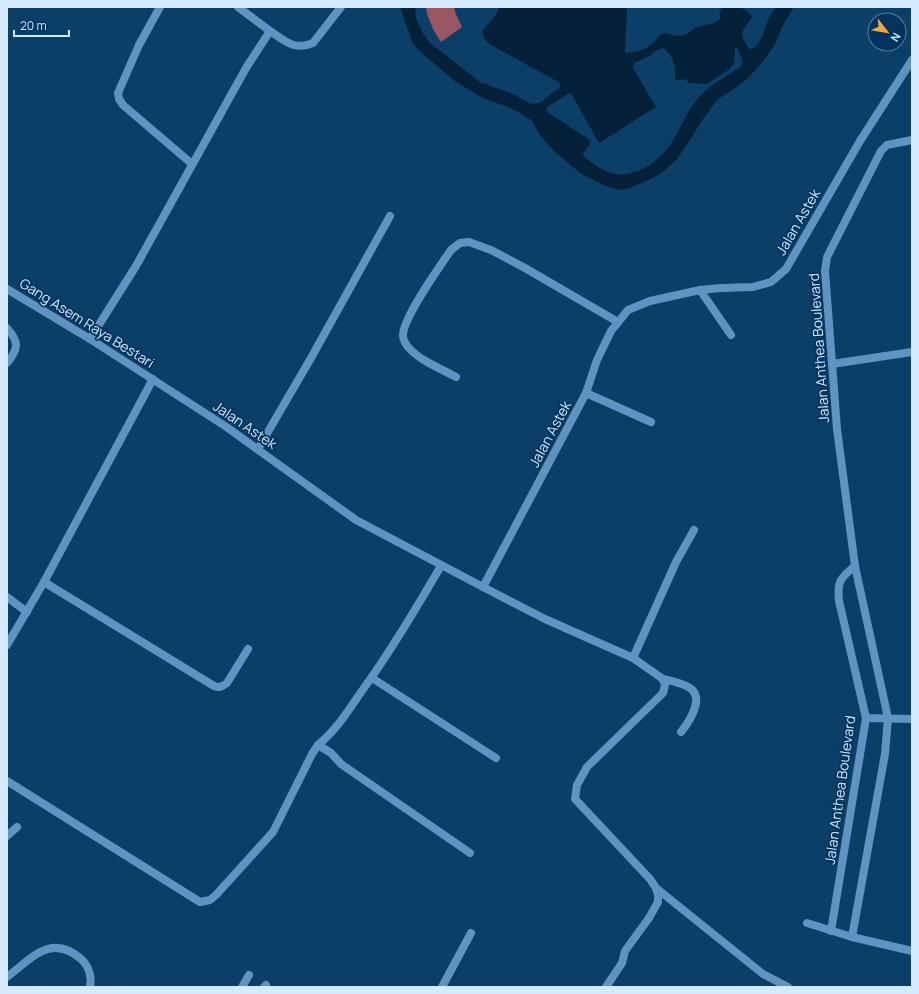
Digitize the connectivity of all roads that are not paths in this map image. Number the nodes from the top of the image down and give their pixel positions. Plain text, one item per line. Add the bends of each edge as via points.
1 (160, 7) edge
2 (238, 7) edge
3 (341, 7) edge
4 (270, 31) junction
5 (912, 60) edge
6 (912, 140) edge
7 (192, 164) junction
8 (390, 216) dead end
9 (7, 289) edge
10 (700, 290) junction
11 (618, 322) junction
12 (7, 328) edge
13 (731, 335) dead end
14 (90, 339) junction
15 (912, 352) edge
16 (7, 363) edge
17 (832, 364) junction
18 (456, 377) dead end
19 (153, 379) junction
20 (586, 393) junction
21 (651, 422) dead end
22 (258, 449) junction
23 (694, 530) dead end
24 (441, 566) junction
25 (855, 566) junction
26 (44, 582) junction
27 (483, 587) junction
28 (7, 597) edge
29 (27, 612) junction
30 (7, 645) edge
31 (248, 649) dead end
32 (632, 658) junction
33 (372, 678) junction
34 (663, 679) junction
35 (866, 718) junction
36 (888, 718) junction
37 (912, 719) edge
38 (680, 732) dead end
39 (318, 745) junction
40 (496, 758) dead end
41 (7, 781) edge
42 (17, 827) dead end
43 (7, 836) edge
44 (470, 853) dead end
45 (656, 888) junction
46 (807, 923) dead end
47 (831, 931) junction
48 (471, 933) dead end
49 (852, 937) junction
50 (912, 951) edge
51 (248, 975) dead end
52 (7, 977) edge
53 (90, 987) edge
54 (242, 987) edge
55 (442, 987) edge
56 (606, 987) edge
57 (788, 987) edge

1 - 7 street via 130,63 118,94 119,99
2 - 4 street
3 - 4 street via 313,43 308,45 292,45
4 - 7 street
5 - 10 street, Jalan Astek via 860,141 786,269 770,282 753,287
6 - 17 street, Jalan Anthea Boulevard via 887,145 881,151 827,257 825,271
7 - 14 street via 136,266
8 - 22 street
9 - 14 street, Gang Asem Raya Bestari
10 - 11 street, Jalan Astek via 650,301 628,310
10 - 13 street
11 - 18 street via 491,250 469,242 460,243 451,250 414,308 403,336 407,347 421,358
11 - 20 street, Jalan Astek via 597,360
12 - 16 street via 17,344
14 - 19 street, Gang Asem Raya Bestari
15 - 17 street
17 - 25 street, Jalan Anthea Boulevard via 837,429
19 - 22 street, Jalan Astek
19 - 26 street
20 - 21 street
20 - 27 street, Jalan Astek
22 - 24 street, Jalan Astek via 356,520
23 - 32 street via 676,562
24 - 27 street, Jalan Astek
24 - 33 street
25 - 35 street, Jalan Anthea Boulevard via 843,576 838,592
25 - 36 street, Jalan Anthea Boulevard
26 - 29 street
26 - 31 street via 218,687 226,683
27 - 32 street via 545,620
28 - 29 street
29 - 30 street
32 - 34 street
33 - 39 street via 329,736
33 - 40 street
34 - 38 street via 691,688 695,693 694,713
34 - 45 street via 663,693 588,767 575,792 575,798
35 - 36 street
35 - 47 street, Jalan Anthea Boulevard
36 - 37 street
36 - 49 street, Jalan Anthea Boulevard via 885,754
39 - 41 street via 274,832 216,895 210,900 200,902
39 - 44 street via 331,753 341,764
42 - 43 street
45 - 56 street via 658,902 625,951 622,963
45 - 57 street via 763,974
46 - 47 street
47 - 49 street
48 - 55 street
49 - 50 street
51 - 54 street
52 - 53 street via 41,951 58,946 74,953 86,963 92,980

